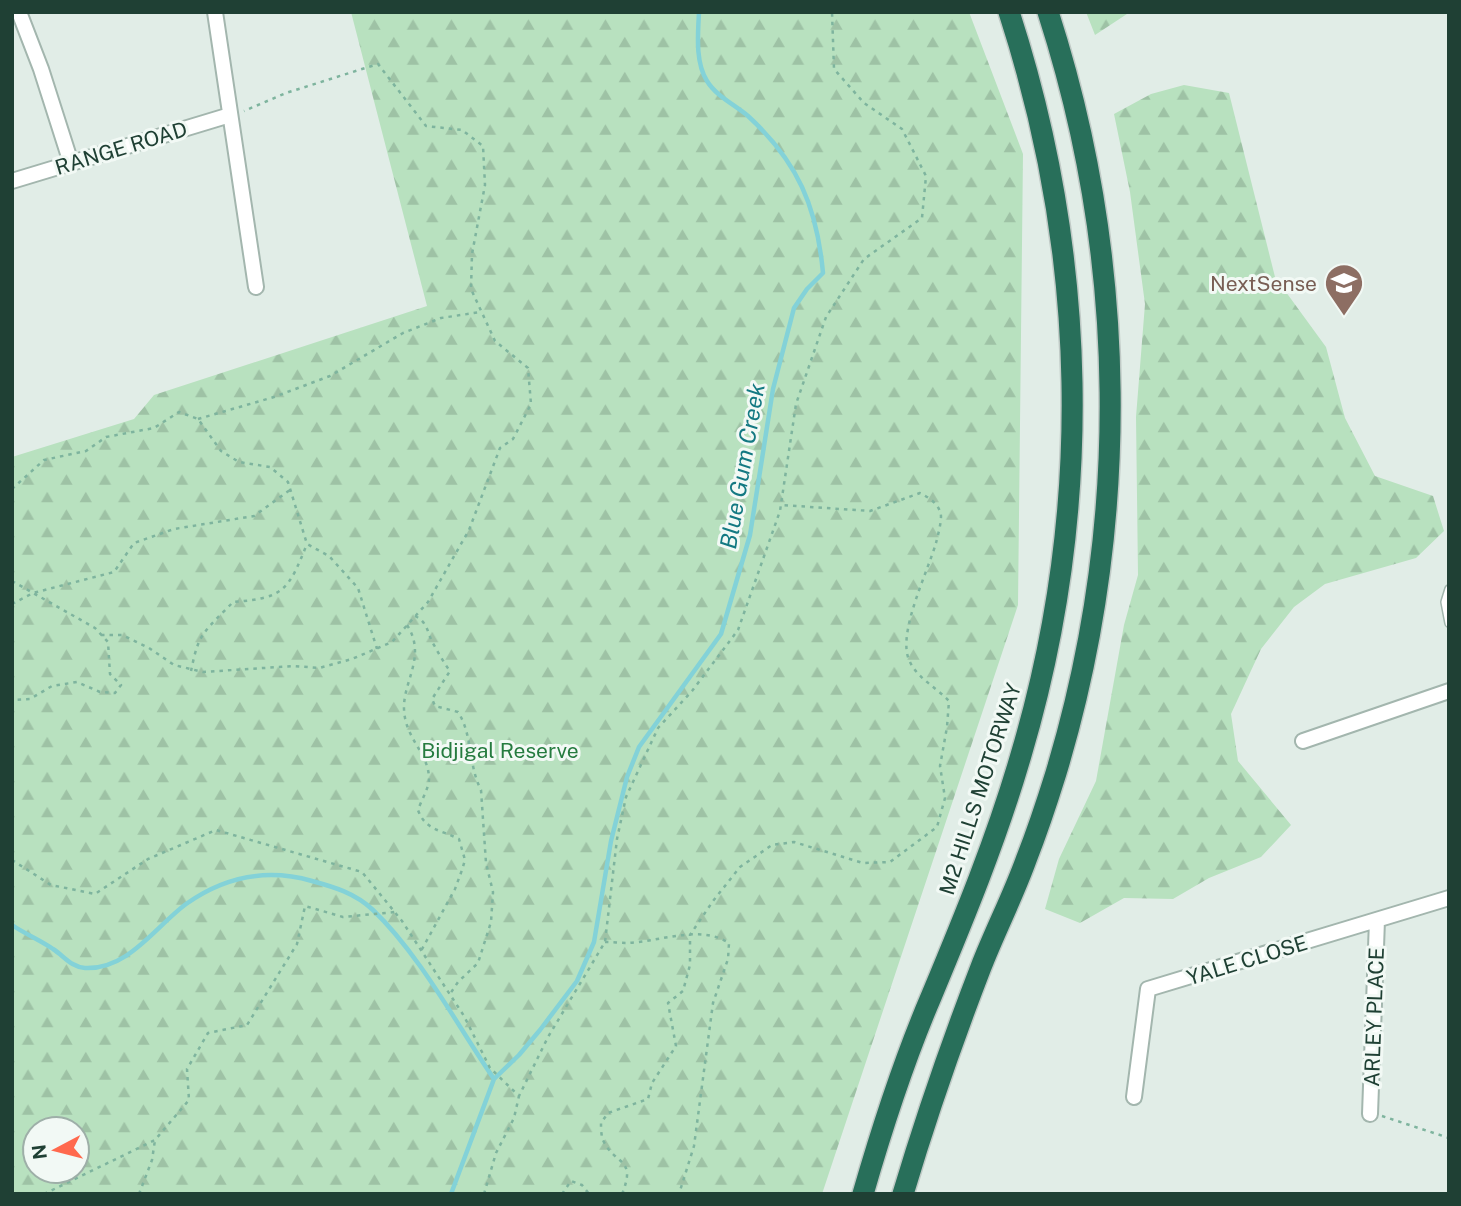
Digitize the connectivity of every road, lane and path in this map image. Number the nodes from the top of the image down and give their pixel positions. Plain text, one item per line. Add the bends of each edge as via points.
1 (19, 12) edge
2 (215, 12) edge
3 (832, 12) edge
4 (1009, 12) edge
5 (1048, 12) edge
6 (230, 115) junction
7 (71, 163) junction
8 (12, 181) edge
9 (256, 287) dead end
10 (482, 312) junction
11 (198, 419) junction
12 (12, 489) edge
13 (290, 490) junction
14 (781, 505) junction
15 (307, 544) junction
16 (12, 580) edge
17 (1449, 589) edge
18 (33, 593) junction
19 (12, 604) edge
20 (415, 616) junction
21 (1449, 623) edge
22 (407, 625) junction
23 (101, 635) junction
24 (377, 649) junction
25 (191, 671) junction
26 (1449, 691) edge
27 (12, 700) edge
28 (1303, 741) dead end
29 (12, 860) edge
30 (1449, 898) edge
31 (395, 912) junction
32 (1377, 920) junction
33 (690, 935) junction
34 (605, 942) junction
35 (421, 951) junction
36 (449, 995) junction
37 (519, 1096) junction
38 (1134, 1097) dead end
39 (1370, 1115) joint
40 (1449, 1138) edge
41 (155, 1140) junction
42 (44, 1194) edge
43 (139, 1194) edge
44 (484, 1194) edge
45 (562, 1194) edge
46 (589, 1194) edge
47 (622, 1194) edge
48 (679, 1194) edge
49 (863, 1194) edge
50 (903, 1194) edge

1 - 7 street
2 - 6 street
3 - 14 path via 834,69 864,103 901,129 926,176 922,218 864,259 826,317 796,404
4 - 49 highway, M2 HILLS MOTORWAY via 1048,158 1070,333 1073,435 1061,582 1021,757 925,1011
5 - 50 highway via 1075,104 1103,258 1110,352 1106,524 1080,684 1051,786 1026,862 981,967
6 - 7 street, RANGE ROAD
6 - 9 street
6 - 10 path via 378,64 426,126 462,131 484,146 485,185 472,254 471,289
7 - 8 street, RANGE ROAD
10 - 11 path via 442,318 402,333 330,376
10 - 20 path via 495,341 528,368 531,404 513,439 500,448 469,530 428,602
11 - 12 path via 179,412 154,428 106,437 86,451 44,460
11 - 13 path via 221,451 239,462 270,467 288,482
13 - 15 path
13 - 18 path via 254,516 174,529 134,543 114,572
14 - 33 path via 870,511 920,493 933,499 941,515 928,571 906,630 907,655 917,674 949,701 940,766 945,798 937,827 890,862 863,863 794,842 772,845 740,867
14 - 34 path via 738,630 658,728 626,797
15 - 24 path via 329,556 358,588
15 - 25 path via 294,576 279,593 263,600 233,601 207,629
16 - 18 path
17 - 21 lane
18 - 19 path
18 - 23 path
20 - 22 path
20 - 36 path via 422,619 450,671 432,699 435,706 458,712 466,728 481,790 486,863 493,892 489,931 478,963
22 - 24 path via 392,642
22 - 35 path via 414,636 415,652 404,706 406,729 427,763 429,782 418,810 431,829 459,839 465,860 455,889
23 - 25 path via 122,635
23 - 27 path via 108,642 110,674 121,685 115,694 77,682 52,686 30,699
24 - 25 path via 319,668
26 - 28 street
29 - 31 path via 51,885 95,894 148,859 216,830 362,872
30 - 32 street, YALE CLOSE
31 - 35 path
31 - 41 path via 343,917 305,906 297,944 247,1026 208,1033 187,1069 188,1100
32 - 38 street, YALE CLOSE via 1148,989
32 - 39 street, ARLEY PLACE
33 - 34 path
33 - 47 path via 690,965 683,992 668,1003 676,1046 652,1083 648,1099 608,1112 601,1123 602,1138 626,1166
33 - 48 path via 718,936 729,943 713,1003 694,1146
34 - 37 path
35 - 36 path
36 - 37 path via 490,1068
37 - 44 path
39 - 40 path
41 - 42 path
41 - 43 path
45 - 46 path via 570,1181

